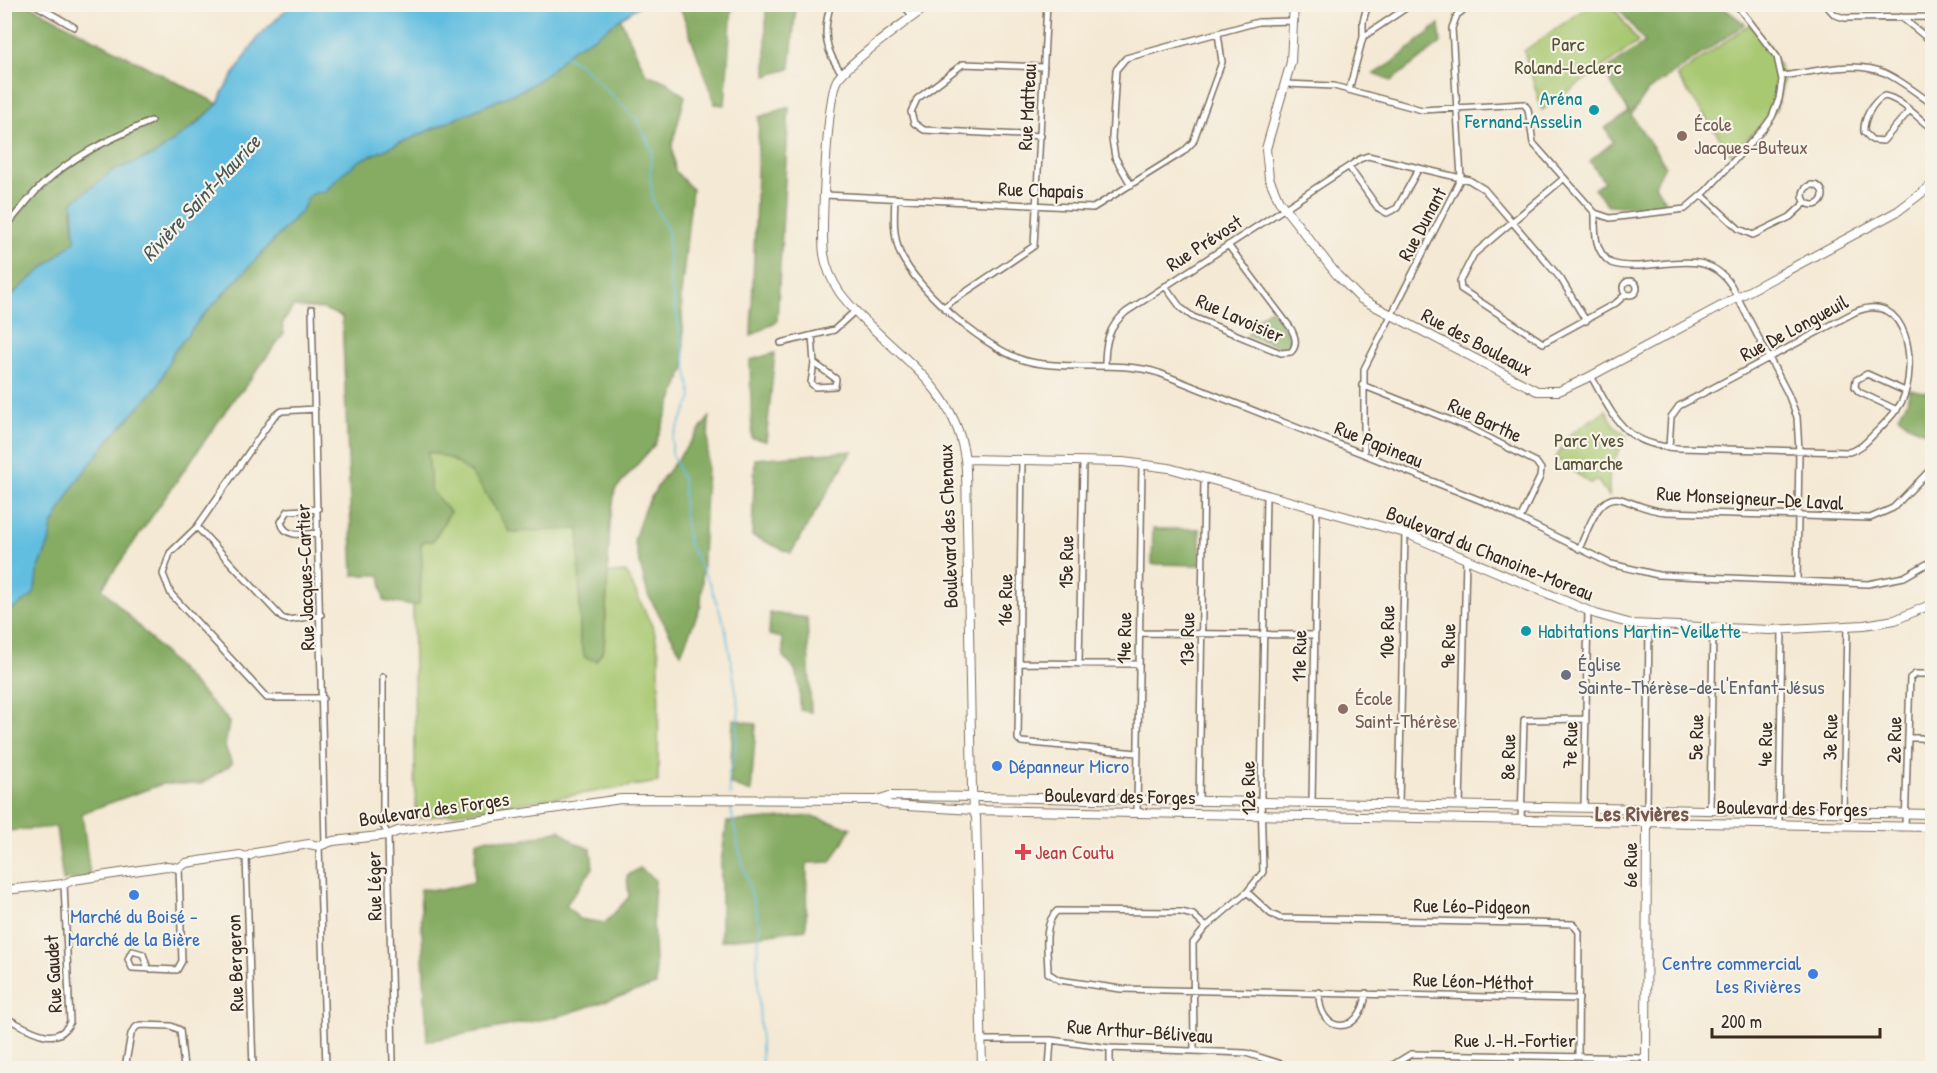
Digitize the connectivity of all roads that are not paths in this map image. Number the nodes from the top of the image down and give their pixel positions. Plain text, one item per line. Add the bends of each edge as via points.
1 (34, 4) edge
2 (831, 4) edge
3 (903, 4) edge
4 (930, 4) edge
5 (1047, 4) edge
6 (1294, 4) edge
7 (1368, 4) edge
8 (1412, 4) edge
9 (1453, 4) edge
10 (1470, 4) edge
11 (1736, 4) edge
12 (1825, 4) edge
13 (1459, 13) junction
14 (913, 17) junction
15 (1900, 17) junction
16 (1932, 17) edge
17 (1295, 21) junction
18 (74, 27) dead end
19 (1218, 33) junction
20 (1363, 37) junction
21 (1932, 42) edge
22 (1044, 67) junction
23 (843, 74) junction
24 (1782, 76) junction
25 (1284, 84) junction
26 (1349, 90) junction
27 (1932, 104) edge
28 (1457, 108) junction
29 (1909, 111) junction
30 (151, 121) dead end
31 (1932, 129) edge
32 (1041, 136) junction
33 (1348, 167) junction
34 (1419, 168) junction
35 (1461, 178) junction
36 (1563, 179) junction
37 (1131, 185) junction
38 (1932, 185) edge
39 (825, 195) junction
40 (1702, 195) junction
41 (895, 198) junction
42 (1805, 203) dead end
43 (1037, 205) junction
44 (1284, 208) junction
45 (1595, 213) junction
46 (1513, 222) junction
47 (4, 229) edge
48 (1228, 245) junction
49 (1166, 286) junction
50 (1625, 295) dead end
51 (1737, 296) junction
52 (945, 306) junction
53 (312, 309) dead end
54 (856, 310) junction
55 (1391, 315) junction
56 (1586, 321) junction
57 (812, 336) junction
58 (781, 343) dead end
59 (1769, 358) junction
60 (814, 363) junction
61 (1105, 365) junction
62 (1591, 376) junction
63 (1362, 385) junction
64 (1905, 391) junction
65 (315, 409) junction
66 (1897, 410) junction
67 (1669, 447) junction
68 (1799, 451) junction
69 (1364, 454) junction
70 (966, 459) junction
71 (1022, 460) junction
72 (1083, 461) junction
73 (1142, 463) junction
74 (1932, 468) edge
75 (1204, 478) junction
76 (1266, 495) junction
77 (1317, 508) junction
78 (318, 509) junction
79 (1798, 516) junction
80 (1520, 519) junction
81 (197, 527) junction
82 (1405, 532) junction
83 (318, 533) junction
84 (1579, 549) junction
85 (1466, 558) junction
86 (1932, 561) edge
87 (1797, 581) junction
88 (1932, 604) edge
89 (1588, 610) junction
90 (321, 615) junction
91 (1649, 625) junction
92 (1847, 626) junction
93 (1713, 628) junction
94 (1782, 629) junction
95 (1140, 633) junction
96 (1202, 634) junction
97 (1263, 635) junction
98 (1315, 635) junction
99 (1019, 663) junction
100 (1079, 664) junction
101 (1139, 664) junction
102 (1932, 674) edge
103 (383, 678) dead end
104 (323, 698) junction
105 (1585, 719) junction
106 (1909, 738) junction
107 (1932, 743) edge
108 (1137, 753) junction
109 (974, 799) junction
110 (876, 800) junction
111 (1137, 800) junction
112 (1199, 802) junction
113 (1261, 802) junction
114 (1312, 803) junction
115 (1364, 804) junction
116 (1398, 805) junction
117 (1460, 806) junction
118 (1522, 807) junction
119 (1584, 808) junction
120 (1647, 809) junction
121 (973, 810) junction
122 (1710, 810) junction
123 (1779, 811) junction
124 (1843, 812) junction
125 (1137, 813) junction
126 (1907, 813) junction
127 (1932, 814) edge
128 (1263, 816) junction
129 (1364, 818) junction
130 (1521, 820) junction
131 (1647, 820) junction
132 (1779, 824) junction
133 (1905, 826) junction
134 (1932, 827) edge
135 (388, 836) junction
136 (322, 845) junction
137 (246, 857) junction
138 (179, 868) junction
139 (64, 884) junction
140 (4, 890) edge
141 (1247, 892) junction
142 (1206, 927) junction
143 (148, 969) dead end
144 (4, 987) edge
145 (1192, 990) junction
146 (1319, 992) junction
147 (1366, 993) junction
148 (1579, 999) junction
149 (4, 1016) edge
150 (982, 1040) junction
151 (1051, 1040) junction
152 (1110, 1048) junction
153 (1194, 1050) junction
154 (1517, 1055) junction
155 (1578, 1055) junction
156 (1646, 1058) junction
157 (393, 1060) dead end
158 (125, 1068) edge
159 (184, 1068) edge
160 (253, 1068) edge
161 (326, 1068) edge
162 (982, 1068) edge
163 (1049, 1068) edge
164 (1110, 1068) edge
165 (1294, 1068) edge
166 (1388, 1068) edge
167 (1518, 1068) edge
168 (1646, 1068) edge

1 - 18 street
2 - 23 street via 827,52
3 - 14 street
4 - 14 street, Boulevard des Chenaux
5 - 22 street, Rue Matteau
6 - 17 street, Rue des Bouleaux
7 - 20 street
8 - 20 street
9 - 13 street
10 - 13 street
11 - 24 street via 1774,52
12 - 15 street via 1834,15 1842,17
13 - 28 street, Rue Dunant via 1452,28
14 - 23 street, Boulevard des Chenaux
15 - 16 street
15 - 21 street
17 - 19 street via 1264,21
17 - 25 street, Rue des Bouleaux
19 - 37 street, Rue Chapais via 1222,59 1196,138 1183,152
19 - 37 street via 1126,58 1118,65 1112,145
20 - 26 street
22 - 32 street, Rue Matteau
22 - 32 street via 963,64 917,99 911,112 916,125 927,130
23 - 39 street, Boulevard des Chenaux via 831,98
24 - 27 street via 1869,68 1899,80
24 - 40 street via 1772,117
25 - 26 street via 1319,84
25 - 44 street, Rue des Bouleaux via 1270,126 1266,155 1271,183
26 - 28 street via 1420,109
28 - 35 street, Rue Dunant
28 - 36 street via 1526,105 1532,140
29 - 29 street via 1890,97 1882,96 1868,114 1864,132 1874,141 1883,141
29 - 31 street
30 - 47 street via 68,163 35,192
32 - 43 street, Rue Matteau
33 - 34 street, Rue Prévost via 1368,156
33 - 34 street via 1378,208 1387,213 1397,208
33 - 44 street, Rue Prévost
34 - 35 street, Rue Prévost
35 - 46 street, Rue Prévost via 1488,193
35 - 55 street, Rue Dunant
36 - 45 street
36 - 46 street
37 - 43 street, Rue Chapais via 1095,207
38 - 51 street, Rue des Bouleaux via 1898,211
39 - 41 street, Rue Chapais
39 - 54 street, Boulevard des Chenaux via 826,265 837,289
40 - 42 street via 1750,235 1790,216
40 - 45 street via 1676,212 1610,218
41 - 43 street, Rue Chapais
41 - 52 street, Rue Papineau via 895,236 903,259
43 - 52 street, Rue Matteau via 1033,248
44 - 48 street, Rue Prévost
44 - 55 street, Rue des Bouleaux via 1348,288
45 - 51 street via 1598,247 1611,262 1703,263 1721,273
46 - 56 street, Rue Prévost via 1564,283
46 - 56 street via 1473,256 1460,281 1461,289 1541,343
48 - 49 street, Rue Prévost
48 - 49 street, Rue Lavoisier via 1290,327 1295,338 1291,352 1281,353 1193,317 1181,308
49 - 61 street, Rue Prévost via 1132,307 1114,324 1106,344
50 - 56 street
51 - 59 street
51 - 62 street, Rue des Bouleaux
52 - 61 street, Rue Papineau via 982,341 1010,356 1038,363
53 - 65 street, Rue Jacques-Cartier
54 - 57 street via 836,329
54 - 70 street, Boulevard des Chenaux via 941,394 957,422
55 - 62 street, Rue des Bouleaux via 1537,391 1559,391
55 - 63 street, Rue Dunant via 1365,365
57 - 58 street
57 - 60 street
59 - 64 street, Rue De Longueuil via 1855,312 1877,308 1897,318 1906,333
59 - 67 street, Rue De Longueuil via 1676,409
59 - 68 street via 1795,410
60 - 60 street via 813,386 835,386 836,379
61 - 69 street, Rue Papineau via 1159,373
62 - 67 street, Rue De Longueuil via 1612,415 1628,433 1648,444
63 - 69 street, Rue Dunant
63 - 80 street, Rue Barthe via 1461,425 1536,462 1541,469 1540,477
64 - 66 street, Rue De Longueuil
64 - 66 street via 1867,374 1856,380 1859,392
65 - 78 street, Rue Jacques-Cartier
65 - 81 street via 275,415
66 - 68 street, Rue De Longueuil via 1857,450
67 - 68 street, Rue De Longueuil
68 - 79 street
69 - 80 street, Rue Papineau
70 - 71 street, Boulevard du Chanoine-Moreau
70 - 109 street, Boulevard des Chenaux
71 - 72 street, Boulevard du Chanoine-Moreau
71 - 99 street, 16e Rue
72 - 73 street, Boulevard du Chanoine-Moreau
72 - 100 street, 15e Rue
73 - 75 street, Boulevard du Chanoine-Moreau
73 - 95 street, 14e Rue
74 - 79 street, Rue Monseigneur-De Laval via 1897,505 1878,516
75 - 76 street, Boulevard du Chanoine-Moreau
75 - 96 street, 13e Rue
76 - 77 street, Boulevard du Chanoine-Moreau
76 - 97 street, 12e Rue
77 - 82 street, Boulevard du Chanoine-Moreau
77 - 98 street, 11e Rue
78 - 83 street, Rue Jacques-Cartier
78 - 83 street via 288,511 281,522 283,530 290,534
79 - 84 street, Rue Monseigneur-De Laval via 1661,512 1613,498 1601,506
79 - 87 street
80 - 84 street, Rue Papineau
81 - 90 street via 282,618
81 - 104 street via 165,562 164,577 169,591 267,698
82 - 85 street, Boulevard du Chanoine-Moreau
82 - 116 street, 10e Rue
83 - 90 street, Rue Jacques-Cartier
84 - 87 street, Rue Papineau via 1611,564 1647,574
85 - 89 street, Boulevard du Chanoine-Moreau
85 - 117 street, 9e Rue
86 - 87 street, Rue Papineau via 1904,577 1879,584
88 - 92 street, Boulevard du Chanoine-Moreau via 1891,621
89 - 91 street, Boulevard du Chanoine-Moreau via 1614,620
89 - 105 street, 7e Rue
90 - 104 street, Rue Jacques-Cartier
91 - 93 street, Boulevard du Chanoine-Moreau
91 - 120 street, 6e Rue
92 - 94 street, Boulevard du Chanoine-Moreau
92 - 124 street, 3e Rue
93 - 94 street, Boulevard du Chanoine-Moreau
93 - 122 street, 5e Rue
94 - 123 street, 4e Rue
95 - 96 street
95 - 101 street, 14e Rue
96 - 97 street
96 - 112 street, 13e Rue
97 - 98 street
97 - 113 street, 12e Rue
98 - 114 street, 11e Rue
99 - 100 street
99 - 108 street, 16e Rue via 1018,741
100 - 101 street
101 - 108 street, 14e Rue
102 - 106 street, 2e Rue via 1915,674 1910,678
103 - 135 street, Rue Léger via 383,825
104 - 136 street, Rue Jacques-Cartier
105 - 118 street, 8e Rue via 1524,720
105 - 119 street, 7e Rue
106 - 107 street
106 - 126 street, 2e Rue
108 - 111 street, 14e Rue
109 - 110 street, Boulevard des Forges via 891,796
109 - 111 street, Boulevard des Forges
109 - 121 street, Boulevard des Chenaux
110 - 121 street, Boulevard des Forges via 890,805
110 - 135 street, Boulevard des Forges via 636,797 398,831
111 - 112 street, Boulevard des Forges
111 - 125 street, 14e Rue
112 - 113 street, Boulevard des Forges
113 - 114 street, Boulevard des Forges
113 - 128 street, 12e Rue
114 - 115 street, Boulevard des Forges
115 - 116 street, Boulevard des Forges
115 - 129 street
116 - 117 street, Boulevard des Forges
117 - 118 street, Boulevard des Forges
118 - 119 street, Boulevard des Forges
118 - 130 street, 8e Rue
119 - 120 street, Boulevard des Forges
120 - 122 street, Boulevard des Forges
120 - 131 street, 6e Rue
121 - 125 street, Boulevard des Forges
121 - 150 street, Boulevard des Chenaux
122 - 123 street, Boulevard des Forges
123 - 124 street, Boulevard des Forges
123 - 132 street, 4e Rue
124 - 126 street, Boulevard des Forges
125 - 128 street, Boulevard des Forges
126 - 127 street, Boulevard des Forges
126 - 133 street, 2e Rue
128 - 129 street, Boulevard des Forges
128 - 141 street, 12e Rue via 1263,872
129 - 130 street, Boulevard des Forges
130 - 131 street, Boulevard des Forges
131 - 132 street, Boulevard des Forges
131 - 156 street, 6e Rue
132 - 133 street, Boulevard des Forges
133 - 134 street, Boulevard des Forges
135 - 136 street, Boulevard des Forges
135 - 157 street, Rue Léger
136 - 137 street, Boulevard des Forges via 277,849
136 - 161 street, Rue Jacques-Cartier
137 - 138 street, Boulevard des Forges via 186,863
137 - 160 street, Rue Bergeron
138 - 139 street, Boulevard des Forges via 167,866
138 - 143 street via 182,961 177,970
139 - 140 street, Boulevard des Forges
139 - 149 street, Rue Gaudet via 68,1027 51,1037
141 - 142 street, 12e Rue
141 - 148 street, Rue Léo-Pidgeon via 1280,918 1569,922 1580,932
142 - 145 street, 12e Rue via 1193,943
142 - 145 street, Rue Léon-Méthot via 1193,915 1181,912 1057,910 1048,924 1048,973 1052,977 1122,989
144 - 149 street, Rue Gaudet
145 - 146 street, Rue Léon-Méthot
145 - 153 street, 12e Rue
146 - 147 street, Rue Léon-Méthot
146 - 147 street via 1319,1009 1324,1018 1345,1026 1359,1017
147 - 148 street, Rue Léon-Méthot
148 - 155 street, Rue Léo-Pidgeon
150 - 151 street, Rue Arthur-Béliveau
150 - 162 street, Boulevard des Chenaux
151 - 152 street, Rue Arthur-Béliveau
151 - 163 street
152 - 153 street, Rue Arthur-Béliveau
152 - 164 street
153 - 165 street, Rue Arthur-Béliveau via 1246,1053
154 - 155 street, Rue J.-H.-Fortier
154 - 166 street, Rue J.-H.-Fortier via 1411,1054
154 - 167 street
155 - 156 street, Rue J.-H.-Fortier
156 - 168 street, 6e Rue
158 - 159 street via 131,1034 140,1025 180,1030

